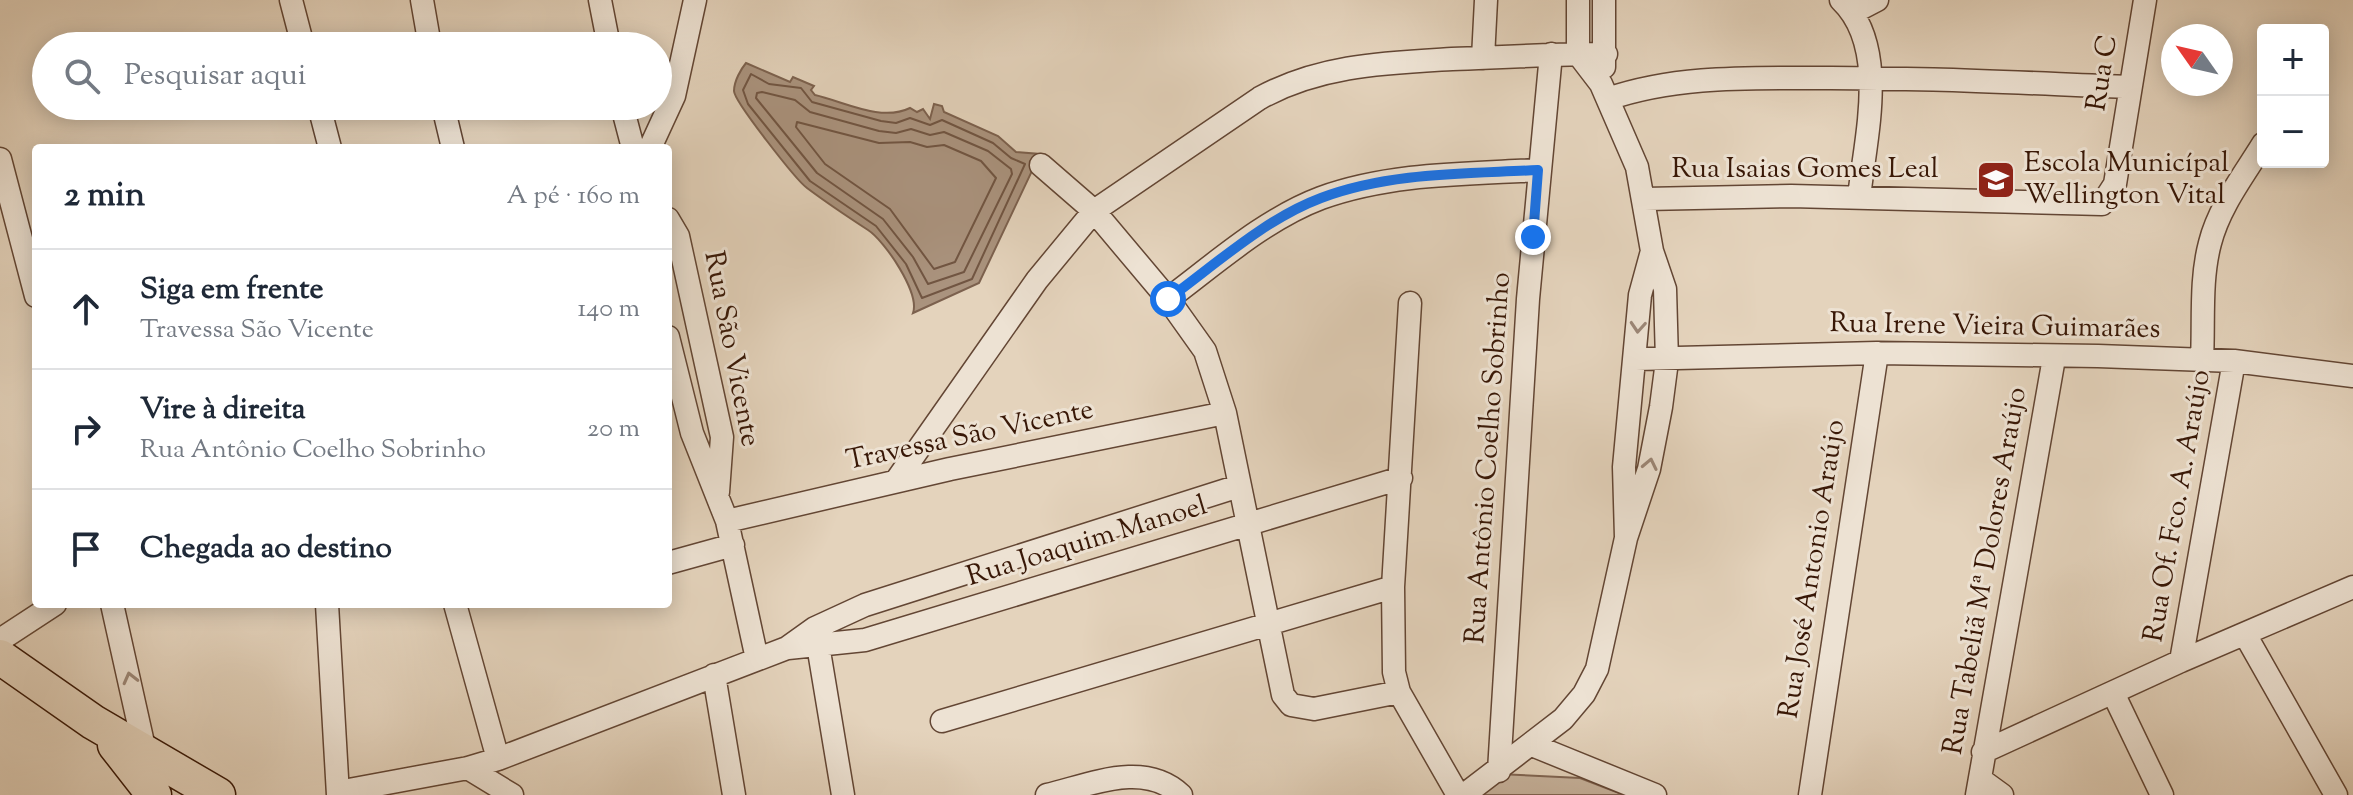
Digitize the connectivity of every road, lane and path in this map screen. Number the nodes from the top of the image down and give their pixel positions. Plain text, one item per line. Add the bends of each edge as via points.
1 (291, 0) edge
2 (422, 0) edge
3 (600, 0) edge
4 (695, 0) edge
5 (1486, 0) edge
6 (1578, 0) edge
7 (1604, 0) edge
8 (1877, 0) edge
9 (2145, 0) edge
10 (1847, 6) edge
11 (299, 32) edge
12 (428, 32) edge
13 (606, 32) edge
14 (1551, 54) junction
15 (1578, 54) junction
16 (1606, 54) junction
17 (1483, 58) junction
18 (1871, 77) junction
19 (2130, 87) junction
20 (1604, 91) junction
21 (672, 100) edge
22 (323, 120) edge
23 (446, 120) edge
24 (626, 120) edge
25 (663, 120) edge
26 (329, 144) edge
27 (452, 144) edge
28 (632, 144) edge
29 (652, 144) edge
30 (2257, 154) edge
31 (0, 159) edge
32 (1041, 165) dead end
33 (1538, 170) junction
34 (1859, 198) junction
35 (1645, 199) junction
36 (2107, 201) joint
37 (1094, 211) junction
38 (672, 235) edge
39 (1652, 251) junction
40 (32, 281) edge
41 (1168, 299) junction
42 (1410, 303) dead end
43 (672, 353) edge
44 (1877, 353) junction
45 (2054, 358) junction
46 (1636, 359) junction
47 (2202, 360) junction
48 (1667, 361) junction
49 (2234, 361) junction
50 (2353, 376) edge
51 (1225, 413) junction
52 (1401, 478) junction
53 (896, 481) junction
54 (1239, 486) junction
55 (718, 492) junction
56 (727, 521) junction
57 (1246, 526) junction
58 (1626, 538) junction
59 (733, 545) junction
60 (672, 562) edge
61 (1393, 587) junction
62 (2353, 587) edge
63 (49, 608) edge
64 (113, 608) edge
65 (327, 608) edge
66 (456, 608) edge
67 (1267, 623) junction
68 (2246, 636) junction
69 (816, 637) junction
70 (0, 640) edge
71 (0, 657) edge
72 (757, 659) junction
73 (2181, 661) junction
74 (714, 675) junction
75 (1399, 692) junction
76 (2113, 693) junction
77 (942, 721) dead end
78 (93, 722) junction
79 (1532, 745) junction
80 (145, 752) junction
81 (1983, 752) junction
82 (498, 759) junction
83 (468, 768) junction
84 (1499, 771) junction
85 (1978, 787) edge
86 (190, 790) edge
87 (338, 794) edge
88 (154, 795) edge
89 (512, 795) edge
90 (734, 795) edge
91 (843, 795) edge
92 (1047, 795) edge
93 (1181, 795) edge
94 (1461, 795) edge
95 (1655, 795) edge
96 (1810, 795) edge
97 (2002, 795) edge
98 (2162, 795) edge
99 (2336, 795) edge

1 - 11 street
2 - 12 street
3 - 13 street
4 - 21 street
5 - 17 street
6 - 15 street
7 - 16 street
8 - 10 street
9 - 19 street, Rua C
10 - 18 street
14 - 15 street
14 - 17 street
14 - 33 street, Rua Antônio Coelho Sobrinho
15 - 16 street
15 - 20 street
16 - 20 street
17 - 37 street via 1335,69 1286,84
18 - 19 street
18 - 20 street via 1704,80
18 - 34 street
19 - 36 street, Rua C via 2115,184
20 - 35 street
22 - 26 street
23 - 27 street
24 - 28 street
25 - 29 street
30 - 47 street via 2210,239
31 - 40 street
32 - 37 street
33 - 41 street via 1433,175 1362,185 1318,199
33 - 84 street, Rua Antônio Coelho Sobrinho
34 - 35 street, Rua Isaias Gomes Leal
34 - 36 street, Rua Isaias Gomes Leal via 2094,206
35 - 39 street
37 - 41 street
37 - 53 street via 1037,280
38 - 55 street, Rua São Vicente via 722,437
39 -> 46 street via 1640,295
39 - 48 street via 1665,289
41 - 51 street via 1205,351
42 - 52 street
43 - 55 street, Rua São Vicente via 704,470
44 - 45 street, Rua Irene Vieira Guimarães
44 - 48 street, Rua Irene Vieira Guimarães
44 - 96 street, Rua José Antonio Araújo
45 - 47 street, Rua Irene Vieira Guimarães
45 - 81 street, Rua Tabeliã Mª Dolores Araújo
46 - 48 street, Rua Irene Vieira Guimarães
46 - 58 street via 1622,500
47 - 49 street, Rua Irene Vieira Guimarães
58 -> 48 street via 1649,469
49 - 50 street, Rua Irene Vieira Guimarães
49 - 73 street, Rua Of. Fco. A. Araújo
51 - 53 street, Travessa São Vicente
51 - 54 street
52 - 57 street, Rua Joaquim Manoel
52 - 61 street
53 - 56 street, Travessa São Vicente
54 - 57 street
54 - 69 street, Rua Joaquim Manoel via 865,605
55 - 56 street, Rua São Vicente
56 - 59 street, Rua São Vicente
57 - 67 street
57 - 69 street, Rua Joaquim Manoel via 865,640
58 - 79 street via 1597,669 1563,719
59 - 60 street
59 - 72 street, Rua São Vicente
61 - 67 street
61 - 75 street via 1392,645
62 - 68 street
63 - 70 street
80 -> 64 street
65 - 87 street
66 - 82 street
67 - 75 street via 1283,695 1291,705 1314,709
67 - 77 street
68 - 73 street
68 - 99 street
69 - 72 street, Rua Joaquim Manoel
69 - 91 street
71 - 78 main road
72 - 74 street, Rua Joaquim Manoel
73 - 76 street
74 - 82 street, Rua Joaquim Manoel
74 - 90 street
75 - 94 street
76 - 81 street
76 - 98 street
78 - 80 main road
78 - 88 main road via 137,768
79 - 84 street
79 - 95 street
80 - 86 main road
81 - 85 street, Rua Tabeliã Mª Dolores Araújo
82 - 83 street, Rua Joaquim Manoel
83 - 87 street, Rua Joaquim Manoel
83 - 89 street
84 - 94 street
85 - 97 street
92 - 93 street via 1132,775 1153,778

